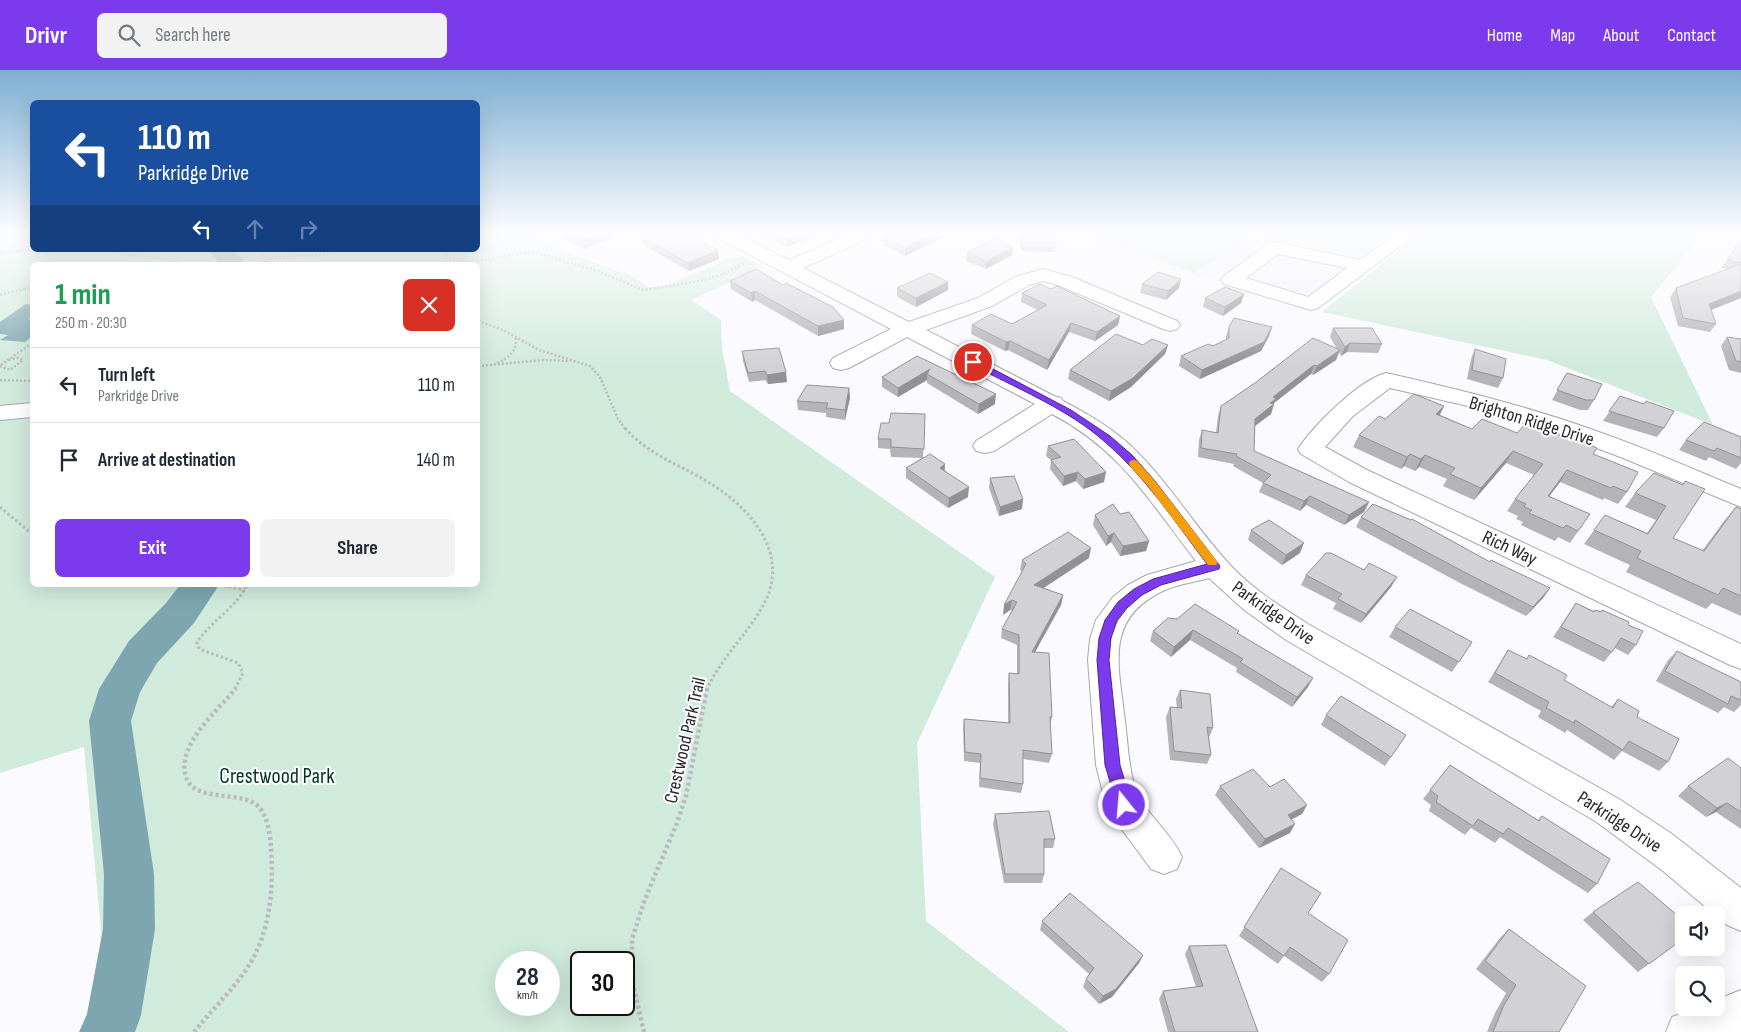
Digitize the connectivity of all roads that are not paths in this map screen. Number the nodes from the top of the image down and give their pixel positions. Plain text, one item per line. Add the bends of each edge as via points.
1 (812, 279) edge
2 (1031, 279) edge
3 (1057, 279) edge
4 (1233, 279) edge
5 (1345, 279) edge
6 (1170, 325) dead end
7 (910, 329) junction
8 (841, 363) dead end
9 (1053, 403) junction
10 (30, 410) edge
11 (0, 414) edge
12 (1330, 425) joint
13 (985, 446) dead end
14 (1741, 499) edge
15 (1215, 566) junction
16 (1741, 657) edge
17 (1164, 857) dead end
18 (1741, 912) edge
19 (1741, 1011) edge
20 (1687, 1032) edge

1 - 7 street, Parkridge Drive
2 - 7 street via 978,305
3 - 6 street
4 - 5 street via 1311,304
7 - 8 street
7 - 9 street, Parkridge Drive
9 - 13 street
9 - 15 street, Parkridge Drive via 1082,420 1128,457
10 - 11 street
12 - 14 street, Brighton Ridge Drive via 1363,394 1386,380 1435,390 1566,428
12 - 16 street, Rich Way via 1310,449 1358,476
15 - 17 street via 1157,582 1138,592 1111,620 1105,638 1103,660 1112,765 1124,805
15 - 18 street, Parkridge Drive via 1258,605 1297,632 1607,810 1656,842
19 - 20 street

